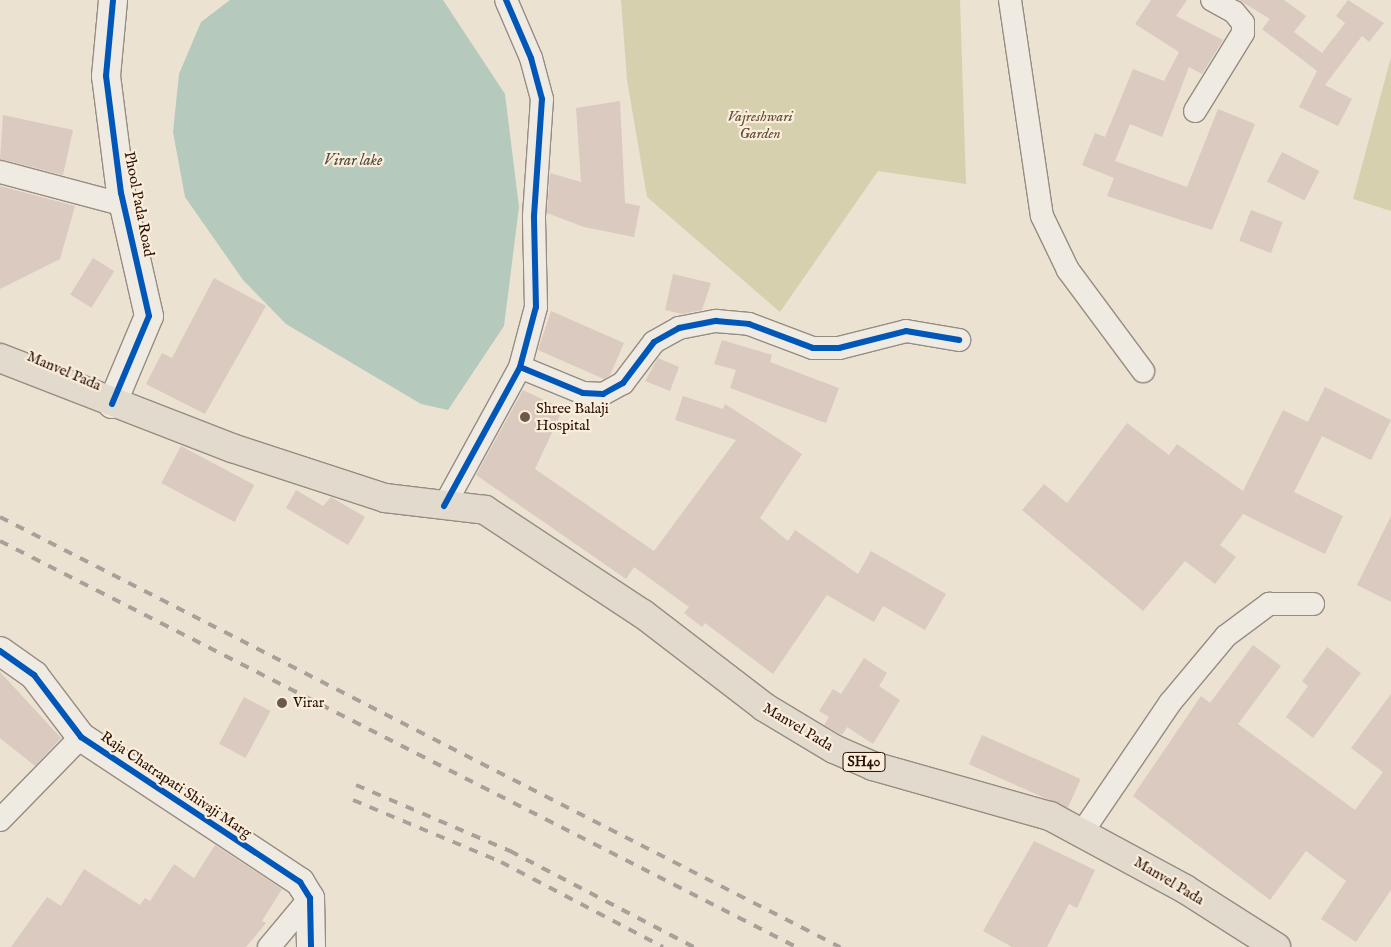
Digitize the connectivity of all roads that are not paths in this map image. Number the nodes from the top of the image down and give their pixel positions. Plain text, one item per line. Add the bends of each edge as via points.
1 (113, 0) edge
2 (506, 0) edge
3 (1010, 0) edge
4 (1212, 0) edge
5 (1195, 111) dead end
6 (0, 172) edge
7 (124, 205) junction
8 (959, 340) dead end
9 (0, 358) edge
10 (520, 367) junction
11 (1143, 371) dead end
12 (112, 404) junction
13 (444, 506) junction
14 (1313, 604) dead end
15 (0, 651) edge
16 (81, 737) junction
17 (0, 820) edge
18 (1084, 831) junction
19 (310, 898) junction
20 (269, 947) edge
21 (311, 947) edge
22 (1276, 947) edge

1 - 7 street, Phool Pada Road via 106,76
2 - 10 street via 531,58 542,99 534,216 536,307
3 - 11 street via 1042,216 1068,270
4 - 5 street via 1234,12 1243,22 1243,33
6 - 7 street
7 - 12 street, Phool Pada Road via 149,316
8 - 10 street via 906,331 839,348 813,348 749,324 716,321 679,328 654,342 623,383 603,394 583,392
9 - 12 main road, Manvel Pada
10 - 13 street
12 - 13 main road, Manvel Pada via 232,448 385,498
13 - 18 main road, Manvel Pada / SH40 via 485,510 643,614 764,707 834,749 873,766 1050,816
14 - 18 street via 1269,604 1226,636 1170,703
15 - 16 street, Raja Chatrapati Shivaji Marg via 34,674
16 - 17 street
16 - 19 street, Raja Chatrapati Shivaji Marg via 300,882
18 - 22 main road, Manvel Pada / SH40
19 - 20 street
19 - 21 street

